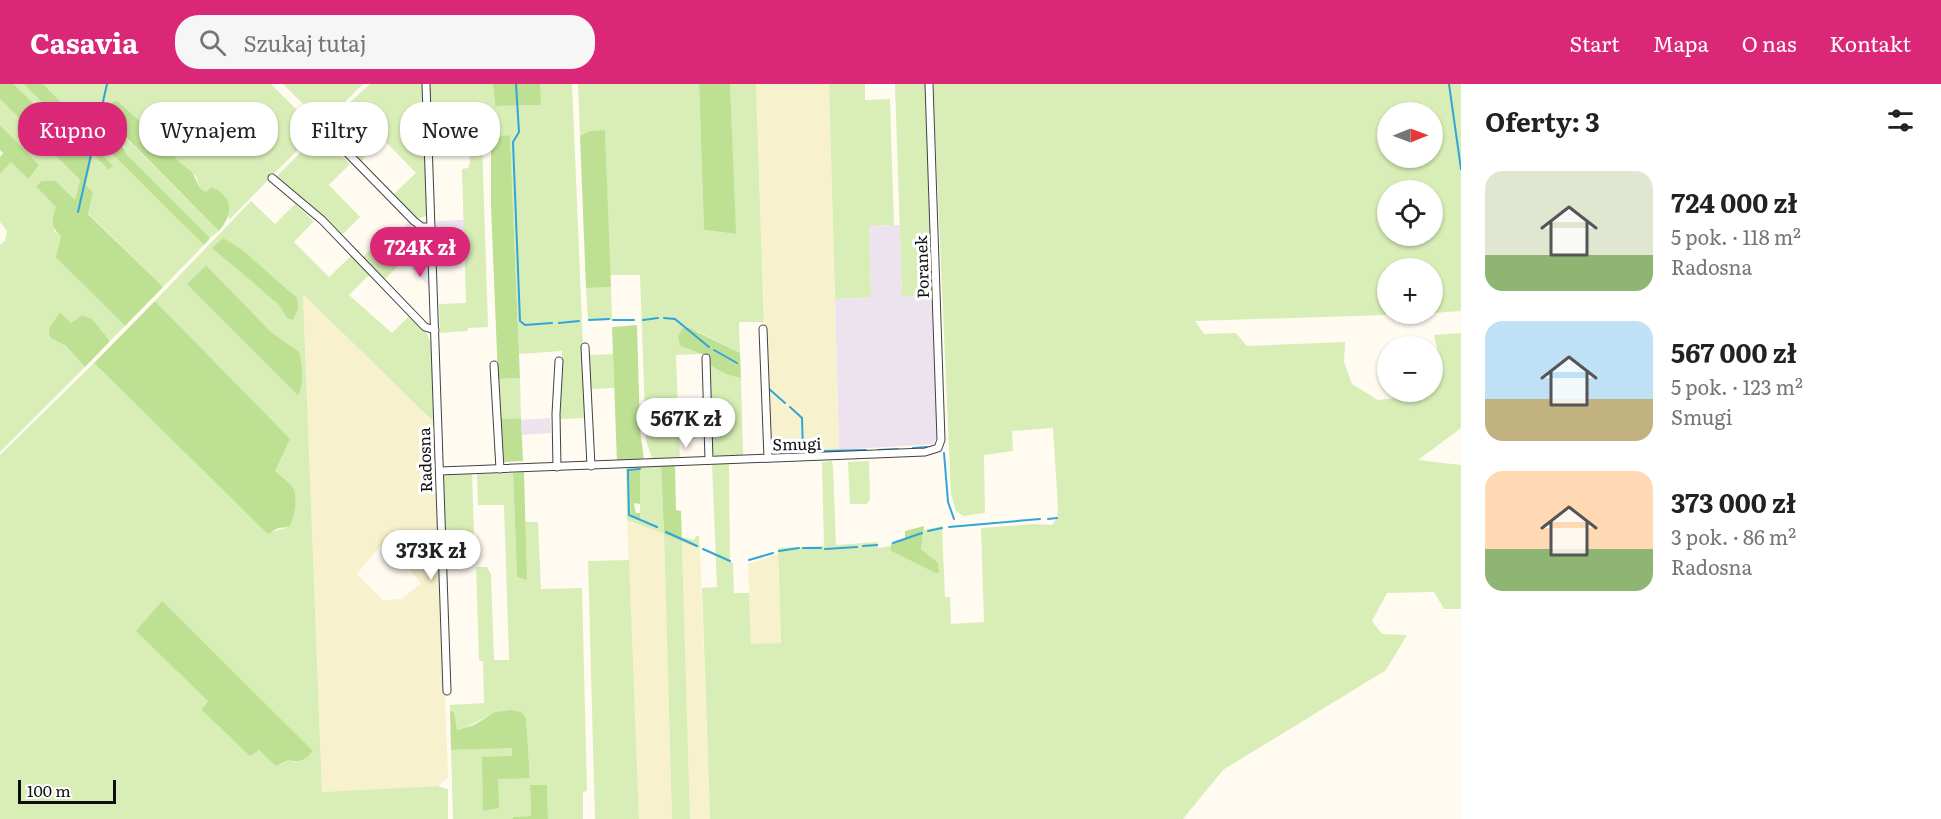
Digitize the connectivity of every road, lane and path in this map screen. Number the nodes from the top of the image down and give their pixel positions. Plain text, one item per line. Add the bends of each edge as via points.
1 (426, 84) edge
2 (929, 84) edge
3 (350, 156) edge
4 (272, 178) dead end
5 (431, 228) junction
6 (763, 329) dead end
7 (435, 330) junction
8 (585, 346) dead end
9 (706, 358) dead end
10 (560, 361) dead end
11 (494, 365) dead end
12 (938, 448) joint
13 (768, 458) junction
14 (709, 460) junction
15 (591, 466) junction
16 (558, 467) junction
17 (500, 469) junction
18 (440, 471) junction
19 (447, 691) dead end

1 - 5 street, Radosna
2 - 12 street, Poranek via 940,378
3 - 5 street via 414,221
4 - 7 street via 322,220 425,327
5 - 7 street, Radosna
6 - 13 street
7 - 18 street, Radosna
8 - 15 street
9 - 14 street
10 - 16 street
11 - 17 street
12 - 13 street, Smugi via 925,452
13 - 14 street, Smugi
14 - 15 street, Smugi
15 - 16 street, Smugi
16 - 17 street, Smugi
17 - 18 street, Smugi
18 - 19 street, Radosna

